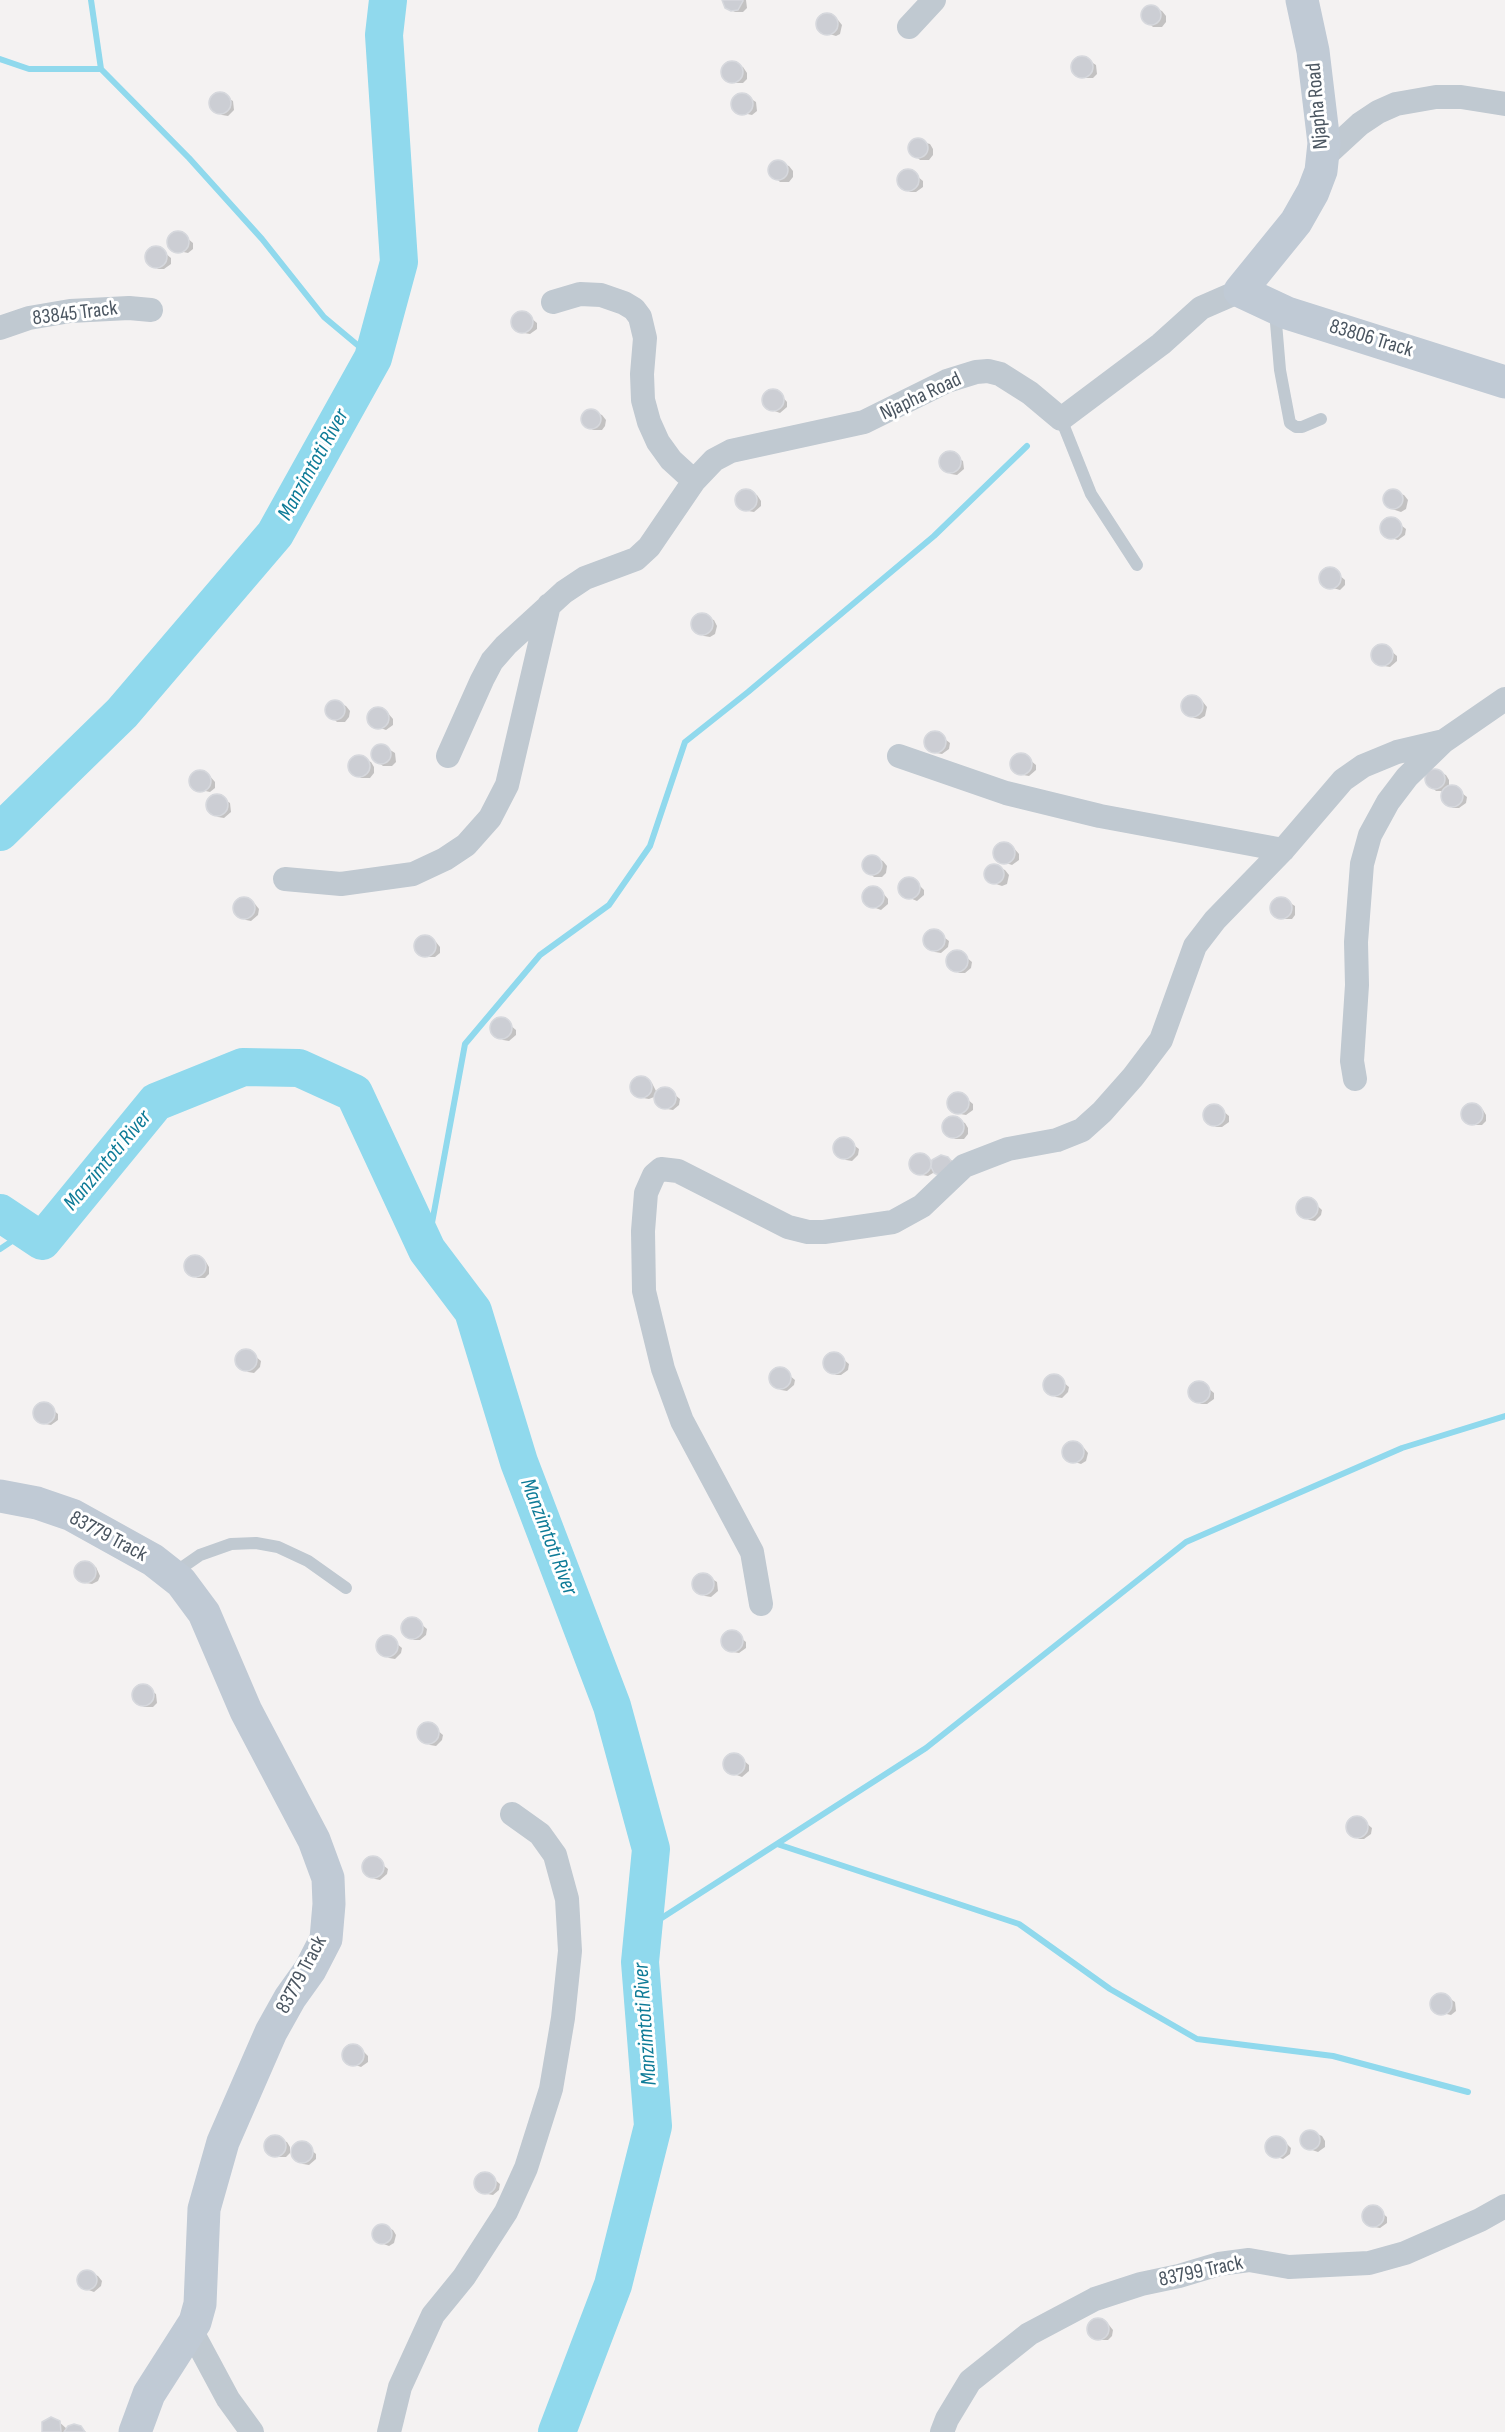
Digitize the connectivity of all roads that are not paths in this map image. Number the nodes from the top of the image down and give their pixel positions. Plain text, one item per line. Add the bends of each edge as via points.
1 (933, 0) edge
2 (1302, 0) edge
3 (909, 27) dead end
4 (1505, 104) edge
5 (1323, 158) junction
6 (1240, 291) junction
7 (553, 302) dead end
8 (1275, 307) junction
9 (151, 310) dead end
10 (0, 328) edge
11 (1505, 382) edge
12 (1321, 418) dead end
13 (1061, 419) junction
14 (694, 481) junction
15 (1137, 565) dead end
16 (549, 605) junction
17 (1505, 699) edge
18 (1444, 741) junction
19 (448, 756) dead end
20 (899, 756) dead end
21 (1283, 850) junction
22 (285, 879) dead end
23 (1355, 1079) dead end
24 (0, 1496) edge
25 (173, 1574) junction
26 (346, 1588) dead end
27 (761, 1604) dead end
28 (512, 1814) dead end
29 (1505, 2206) edge
30 (191, 2330) junction
31 (135, 2432) edge
32 (252, 2432) edge
33 (389, 2432) edge
34 (942, 2432) edge

1 - 3 street
2 - 5 street, Njapha Road via 1313,51
4 - 5 street via 1436,97 1396,104 1360,124
5 - 6 street, Njapha Road via 1313,192 1296,222
6 - 8 street, 83806 Track
6 - 13 street, Njapha Road via 1201,308 1161,344
7 - 14 street via 580,294 601,295 624,303 640,316 645,338 643,400 650,422 671,460
8 - 11 street, 83806 Track
8 - 12 lane via 1280,370 1290,423 1296,427
9 - 10 street, 83845 Track via 70,311
13 - 14 street, Njapha Road via 1000,374 976,372 947,381 864,422 731,451 714,460
13 - 15 lane via 1091,494
14 - 16 street, Njapha Road via 650,548 636,559 585,578
16 - 19 street, Njapha Road via 492,661
16 - 22 street via 507,785 490,818 466,845 413,874 341,884
17 - 18 street
18 - 21 street via 1397,752 1363,766 1343,780
18 - 23 street via 1388,802 1370,836 1362,864 1352,1061
20 - 21 street via 1006,793 1185,834
21 - 27 street via 1195,946 1161,1040 1133,1077 1082,1130 1057,1140 1008,1149 964,1166 922,1206 893,1222 824,1232 788,1227 678,1171 661,1169 654,1175 646,1193 644,1291 663,1369 682,1421 752,1552
24 - 25 street, 83779 Track via 72,1515
25 - 26 lane via 200,1555 231,1544 256,1543 278,1547
25 - 30 street, 83779 Track via 204,1613 246,1711 314,1840 328,1878 329,1904 326,1939 271,2032 223,2142 204,2209 200,2304
28 - 33 street via 540,1834 555,1855 567,1899 570,1951 551,2089 526,2168 506,2212 464,2277 433,2315 400,2387
29 - 34 street, 83799 Track via 1405,2253 1369,2263 1289,2267 1249,2260 1219,2264 1095,2299 1029,2334 970,2381
30 - 31 street, 83779 Track via 149,2394
30 - 32 street via 228,2399

